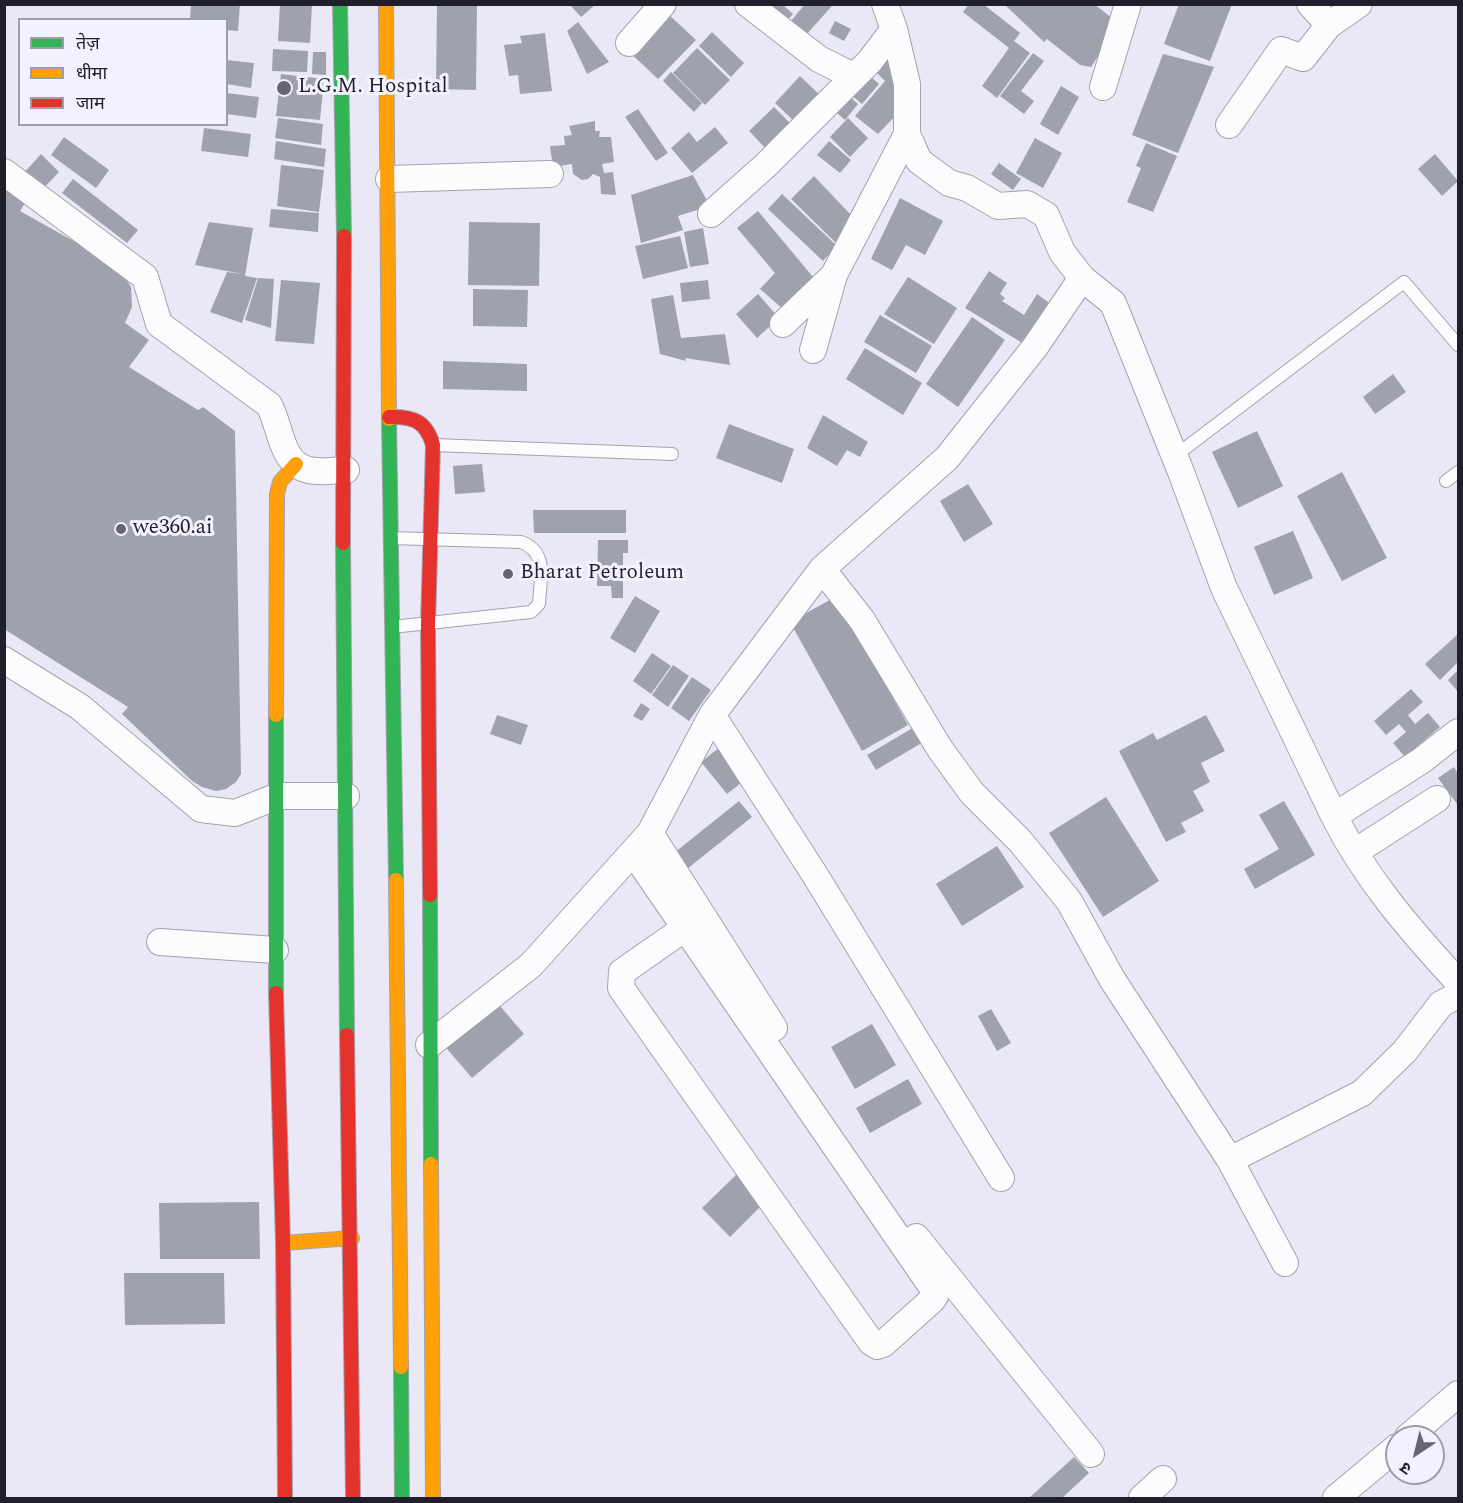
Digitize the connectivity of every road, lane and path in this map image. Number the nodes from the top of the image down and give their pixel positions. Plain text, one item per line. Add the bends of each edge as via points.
1 (340, 4) edge
2 (386, 4) edge
3 (663, 4) edge
4 (748, 4) edge
5 (885, 4) edge
6 (1128, 4) edge
7 (1310, 4) edge
8 (1359, 4) edge
9 (1329, 25) junction
10 (894, 29) junction
11 (629, 43) dead end
12 (853, 76) junction
13 (1103, 87) dead end
14 (1229, 124) dead end
15 (907, 134) junction
16 (4, 172) edge
17 (550, 174) dead end
18 (389, 179) junction
19 (711, 214) dead end
20 (834, 275) junction
21 (1082, 278) junction
22 (783, 324) dead end
23 (1458, 345) edge
24 (813, 350) dead end
25 (389, 417) junction
26 (433, 444) junction
27 (672, 454) dead end
28 (1175, 456) junction
29 (296, 464) junction
30 (346, 470) junction
31 (1458, 472) edge
32 (1446, 481) dead end
33 (390, 538) junction
34 (430, 538) junction
35 (822, 569) junction
36 (428, 625) junction
37 (390, 627) junction
38 (4, 660) edge
39 (712, 715) junction
40 (1458, 732) edge
41 (278, 796) junction
42 (346, 796) junction
43 (1437, 800) dead end
44 (1334, 816) junction
45 (642, 842) junction
46 (1355, 852) junction
47 (685, 928) junction
48 (160, 942) dead end
49 (275, 951) junction
50 (1458, 982) edge
51 (1458, 995) edge
52 (429, 1045) junction
53 (1230, 1160) junction
54 (1001, 1178) dead end
55 (352, 1238) junction
56 (283, 1243) junction
57 (1285, 1263) dead end
58 (1458, 1394) edge
59 (1422, 1425) edge
60 (1091, 1454) dead end
61 (1385, 1457) edge
62 (1163, 1479) dead end
63 (285, 1498) edge
64 (353, 1498) edge
65 (402, 1498) edge
66 (433, 1498) edge
67 (1142, 1498) edge
68 (1336, 1498) edge

1 - 30 main road
2 - 18 main road
3 - 11 street
4 - 12 street via 819,59
5 - 10 street
6 - 13 street
7 - 9 street
8 - 9 street
9 - 14 street via 1303,58 1281,50
10 - 12 street
10 - 15 street via 907,84
12 - 19 street via 765,166
15 - 20 street
15 - 21 street via 919,161 949,183 967,188 998,206 1027,204 1046,215 1062,252
16 - 29 street via 145,277 159,324 270,405 286,453
17 - 18 street
18 - 25 main road
20 - 22 street
20 - 24 street
21 - 28 street via 1113,303
21 - 35 street via 1035,347 947,458
23 - 28 lane via 1404,282
25 - 26 main road via 410,416 423,422
25 - 33 main road
26 - 27 lane
26 - 34 main road
28 - 44 street via 1224,588
29 - 30 street via 308,470
29 - 41 main road via 280,482 277,494
30 - 42 main road via 342,599
31 - 32 lane
33 - 34 lane
33 - 37 main road
34 - 36 main road
34 - 36 lane via 521,542 532,546 541,558 539,604 531,612
35 - 39 street
35 - 53 street via 862,620 940,749 972,793 1020,841 1069,901 1112,979
36 - 37 lane
36 - 52 main road
37 - 65 main road via 399,1060
38 - 41 street via 80,707 201,810 235,813
39 - 45 street
39 - 54 street
40 - 44 street
41 - 42 street
41 - 49 main road
42 - 55 main road
43 - 46 street
44 - 46 street
45 - 47 street
45 - 52 street via 531,965
45 - 60 street via 889,1200
46 - 50 street via 1406,926
47 - 47 street via 934,1290 932,1300 883,1344 871,1342 621,988 622,972
48 - 49 street
49 - 56 main road
51 - 53 street via 1441,1004 1406,1051 1362,1093
52 - 66 main road
53 - 57 street
55 - 56 main road
55 - 64 main road
56 - 63 main road
58 - 59 street
61 - 68 street
62 - 67 street

